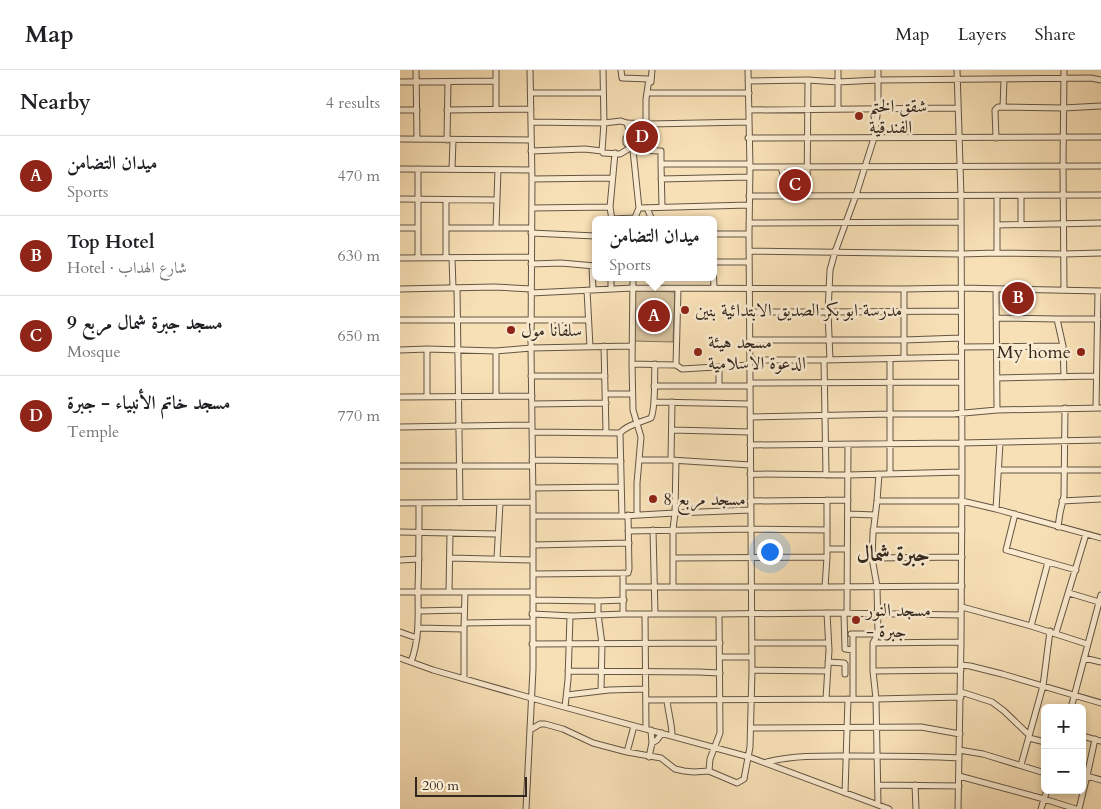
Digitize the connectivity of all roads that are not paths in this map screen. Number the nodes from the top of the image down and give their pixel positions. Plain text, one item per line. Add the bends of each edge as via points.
1 (416, 70) edge
2 (496, 70) edge
3 (530, 70) edge
4 (603, 70) edge
5 (621, 70) edge
6 (652, 70) edge
7 (748, 70) edge
8 (838, 70) edge
9 (878, 70) edge
10 (957, 70) edge
11 (1064, 70) edge
12 (652, 77) junction
13 (622, 78) junction
14 (1004, 78) junction
15 (1064, 78) junction
16 (958, 79) junction
17 (808, 80) junction
18 (878, 80) junction
19 (1101, 80) edge
20 (416, 81) junction
21 (496, 81) junction
22 (748, 81) junction
23 (400, 82) edge
24 (448, 82) junction
25 (838, 82) junction
26 (531, 92) junction
27 (603, 93) junction
28 (649, 93) junction
29 (748, 93) junction
30 (646, 100) junction
31 (1101, 106) edge
32 (1003, 107) junction
33 (878, 108) junction
34 (958, 108) junction
35 (1063, 108) junction
36 (531, 109) junction
37 (838, 109) junction
38 (400, 110) edge
39 (417, 110) junction
40 (448, 110) junction
41 (496, 110) junction
42 (748, 110) junction
43 (807, 110) junction
44 (531, 122) junction
45 (749, 122) junction
46 (604, 123) junction
47 (628, 123) junction
48 (648, 124) junction
49 (1064, 136) junction
50 (1101, 136) edge
51 (748, 138) junction
52 (807, 138) junction
53 (874, 138) junction
54 (959, 138) junction
55 (996, 138) junction
56 (400, 139) edge
57 (417, 139) junction
58 (450, 140) junction
59 (531, 140) junction
60 (632, 149) junction
61 (602, 150) junction
62 (648, 150) junction
63 (531, 151) junction
64 (614, 153) junction
65 (661, 164) junction
66 (749, 166) junction
67 (1063, 166) junction
68 (1101, 166) edge
69 (781, 167) junction
70 (808, 167) junction
71 (960, 167) junction
72 (865, 168) junction
73 (418, 169) junction
74 (452, 169) junction
75 (400, 170) edge
76 (498, 170) junction
77 (531, 170) junction
78 (750, 177) junction
79 (612, 178) junction
80 (532, 179) junction
81 (661, 179) junction
82 (790, 195) junction
83 (808, 195) junction
84 (856, 195) junction
85 (1063, 195) junction
86 (1101, 195) edge
87 (749, 196) junction
88 (960, 196) junction
89 (997, 196) junction
90 (1021, 196) junction
91 (400, 199) edge
92 (418, 199) junction
93 (446, 200) junction
94 (497, 200) junction
95 (749, 205) junction
96 (610, 206) junction
97 (662, 207) junction
98 (532, 208) junction
99 (639, 208) junction
100 (647, 208) junction
101 (612, 216) edge
102 (635, 216) edge
103 (650, 216) edge
104 (845, 222) junction
105 (961, 222) junction
106 (749, 223) junction
107 (1101, 223) edge
108 (1022, 224) junction
109 (1064, 224) junction
110 (997, 225) junction
111 (496, 227) junction
112 (400, 228) edge
113 (418, 228) junction
114 (446, 228) junction
115 (531, 230) junction
116 (717, 234) edge
117 (749, 234) junction
118 (592, 236) edge
119 (749, 251) junction
120 (835, 252) junction
121 (997, 252) junction
122 (1101, 253) edge
123 (961, 254) junction
124 (1064, 254) junction
125 (531, 257) junction
126 (400, 258) edge
127 (418, 258) junction
128 (449, 258) junction
129 (717, 262) edge
130 (749, 262) junction
131 (531, 264) junction
132 (592, 266) edge
133 (592, 274) edge
134 (611, 281) edge
135 (633, 281) edge
136 (655, 281) edge
137 (714, 281) edge
138 (455, 288) junction
139 (633, 288) junction
140 (654, 288) junction
141 (714, 288) junction
142 (749, 288) junction
143 (961, 288) junction
144 (400, 289) edge
145 (611, 289) junction
146 (678, 289) junction
147 (829, 289) junction
148 (904, 289) junction
149 (996, 289) junction
150 (590, 290) junction
151 (1064, 290) junction
152 (531, 291) junction
153 (1100, 291) edge
154 (1100, 300) edge
155 (961, 311) junction
156 (750, 312) junction
157 (828, 312) junction
158 (904, 312) junction
159 (996, 318) junction
160 (1057, 319) junction
161 (1098, 319) junction
162 (400, 320) edge
163 (458, 320) junction
164 (531, 320) junction
165 (588, 320) junction
166 (961, 338) junction
167 (750, 340) junction
168 (829, 340) junction
169 (904, 340) junction
170 (604, 346) junction
171 (632, 346) junction
172 (1063, 346) junction
173 (590, 347) junction
174 (961, 347) junction
175 (996, 347) junction
176 (531, 348) junction
177 (426, 349) junction
178 (400, 350) edge
179 (458, 351) junction
180 (496, 352) junction
181 (961, 357) junction
182 (890, 358) junction
183 (904, 358) junction
184 (827, 360) junction
185 (750, 362) junction
186 (632, 364) junction
187 (655, 364) junction
188 (676, 365) junction
189 (719, 366) junction
190 (531, 376) junction
191 (605, 376) junction
192 (1096, 376) junction
193 (1064, 377) junction
194 (997, 378) junction
195 (961, 382) junction
196 (890, 383) junction
197 (824, 384) junction
198 (750, 385) junction
199 (654, 386) junction
200 (719, 386) junction
201 (606, 394) junction
202 (632, 394) junction
203 (427, 396) junction
204 (458, 396) junction
205 (496, 396) junction
206 (532, 396) junction
207 (400, 397) edge
208 (654, 402) junction
209 (672, 402) junction
210 (606, 403) junction
211 (532, 404) junction
212 (750, 404) junction
213 (1065, 408) junction
214 (1098, 408) edge
215 (996, 410) junction
216 (962, 412) junction
217 (890, 414) junction
218 (826, 415) junction
219 (750, 417) junction
220 (637, 424) junction
221 (532, 425) junction
222 (400, 426) edge
223 (459, 426) junction
224 (672, 430) junction
225 (532, 432) junction
226 (606, 432) junction
227 (750, 432) junction
228 (620, 433) junction
229 (1065, 440) junction
230 (1101, 440) edge
231 (962, 443) junction
232 (1000, 443) junction
233 (890, 444) junction
234 (750, 445) junction
235 (826, 445) junction
236 (848, 445) junction
237 (639, 460) junction
238 (673, 460) junction
239 (621, 461) junction
240 (532, 463) junction
241 (460, 465) junction
242 (750, 465) junction
243 (400, 466) edge
244 (998, 470) junction
245 (1065, 470) junction
246 (1101, 470) edge
247 (962, 472) junction
248 (750, 474) junction
249 (879, 474) junction
250 (890, 474) junction
251 (826, 475) junction
252 (848, 475) junction
253 (621, 487) junction
254 (533, 488) junction
255 (1101, 499) edge
256 (827, 500) junction
257 (848, 500) junction
258 (750, 501) junction
259 (877, 501) junction
260 (962, 501) junction
261 (1062, 501) junction
262 (533, 502) junction
263 (400, 503) edge
264 (419, 503) junction
265 (460, 503) junction
266 (500, 503) junction
267 (996, 509) junction
268 (751, 510) junction
269 (675, 512) junction
270 (638, 514) junction
271 (848, 514) junction
272 (1015, 514) junction
273 (875, 515) junction
274 (533, 516) junction
275 (625, 516) junction
276 (1058, 527) junction
277 (673, 529) junction
278 (751, 529) junction
279 (652, 530) junction
280 (827, 530) junction
281 (873, 530) junction
282 (962, 530) junction
283 (628, 531) junction
284 (400, 532) edge
285 (419, 532) junction
286 (450, 533) junction
287 (498, 534) junction
288 (1086, 534) junction
289 (1101, 538) edge
290 (628, 543) junction
291 (533, 545) junction
292 (827, 549) junction
293 (848, 549) junction
294 (827, 557) junction
295 (962, 557) junction
296 (450, 558) junction
297 (673, 558) junction
298 (751, 558) junction
299 (872, 558) junction
300 (419, 559) junction
301 (497, 559) junction
302 (400, 560) edge
303 (533, 560) junction
304 (1048, 562) junction
305 (1076, 570) junction
306 (623, 573) junction
307 (533, 574) junction
308 (673, 586) junction
309 (751, 586) junction
310 (877, 586) junction
311 (962, 586) junction
312 (623, 587) junction
313 (654, 587) junction
314 (825, 587) junction
315 (847, 587) junction
316 (400, 592) edge
317 (418, 592) junction
318 (449, 592) junction
319 (465, 592) junction
320 (533, 592) junction
321 (1069, 592) junction
322 (1101, 595) edge
323 (533, 600) junction
324 (624, 600) junction
325 (598, 601) junction
326 (1099, 602) junction
327 (962, 607) junction
328 (464, 610) junction
329 (418, 611) junction
330 (827, 613) junction
331 (846, 613) junction
332 (532, 614) junction
333 (598, 614) junction
334 (623, 614) junction
335 (645, 614) junction
336 (655, 614) junction
337 (719, 614) junction
338 (751, 614) junction
339 (877, 614) junction
340 (961, 615) junction
341 (570, 616) junction
342 (1094, 619) junction
343 (1101, 621) edge
344 (533, 622) junction
345 (464, 623) junction
346 (1031, 626) junction
347 (418, 628) junction
348 (464, 629) junction
349 (1050, 631) junction
350 (400, 632) edge
351 (845, 633) junction
352 (1056, 633) junction
353 (853, 634) junction
354 (878, 634) junction
355 (417, 638) junction
356 (872, 642) junction
357 (961, 642) junction
358 (720, 643) junction
359 (752, 643) junction
360 (828, 643) junction
361 (532, 644) junction
362 (570, 644) junction
363 (602, 644) junction
364 (646, 644) junction
365 (1087, 644) junction
366 (853, 650) junction
367 (720, 657) junction
368 (752, 657) junction
369 (400, 658) edge
370 (1084, 658) junction
371 (411, 662) junction
372 (828, 662) junction
373 (1101, 662) edge
374 (961, 668) junction
375 (752, 670) junction
376 (568, 671) junction
377 (601, 671) junction
378 (827, 671) junction
379 (873, 671) junction
380 (646, 672) junction
381 (720, 673) junction
382 (845, 674) dead end
383 (464, 679) junction
384 (1043, 686) junction
385 (646, 689) junction
386 (601, 690) junction
387 (567, 695) junction
388 (961, 695) junction
389 (1074, 696) junction
390 (531, 698) junction
391 (751, 699) junction
392 (826, 699) junction
393 (851, 699) junction
394 (876, 699) junction
395 (646, 700) junction
396 (667, 700) junction
397 (720, 700) junction
398 (1101, 703) edge
399 (1072, 704) edge
400 (565, 707) junction
401 (634, 726) junction
402 (877, 727) junction
403 (751, 728) junction
404 (848, 728) junction
405 (648, 729) junction
406 (530, 730) junction
407 (662, 733) junction
408 (960, 734) junction
409 (672, 736) junction
410 (1029, 736) junction
411 (1086, 737) edge
412 (1094, 739) junction
413 (1041, 740) edge
414 (1101, 741) edge
415 (652, 743) junction
416 (714, 747) junction
417 (958, 750) junction
418 (627, 752) junction
419 (749, 756) junction
420 (846, 756) junction
421 (877, 756) junction
422 (649, 757) junction
423 (958, 758) junction
424 (766, 763) junction
425 (1021, 765) junction
426 (709, 771) junction
427 (1041, 772) edge
428 (959, 776) junction
429 (1087, 776) junction
430 (1101, 780) edge
431 (878, 785) junction
432 (915, 786) junction
433 (959, 786) junction
434 (845, 792) junction
435 (1045, 794) edge
436 (1044, 799) junction
437 (878, 805) junction
438 (526, 809) edge
439 (889, 809) edge
440 (916, 809) edge
441 (958, 809) edge
442 (1042, 809) edge
443 (1077, 809) edge

1 - 20 street
2 - 21 street
3 - 26 street
4 - 27 street
5 - 13 street
6 - 12 street
7 - 22 street
8 - 25 street
9 - 18 street
10 - 16 street
11 - 15 street
12 - 13 street
12 - 28 street
13 - 30 street via 649,78
14 - 15 street
14 - 16 street
14 - 32 street
15 - 19 street
15 - 35 street
16 - 18 street
16 - 34 street
17 - 22 street
17 - 25 street
17 - 43 street
18 - 25 street
18 - 33 street
20 - 23 street
20 - 24 street
20 - 39 street
21 - 24 street
21 - 41 street
22 - 29 street
24 - 40 street
25 - 37 street
26 - 27 street
26 - 36 street
27 - 46 street
28 - 29 street
28 - 30 street
29 - 42 street
30 - 47 street via 646,122
30 - 48 street
31 - 35 street
32 - 35 street
32 - 55 street via 995,110
33 - 34 street
33 - 37 street
33 - 53 street
34 - 54 street
35 - 49 street
36 - 41 street
36 - 44 street
37 - 43 street
38 - 39 street
39 - 57 street
40 - 41 street
40 - 58 street
42 - 43 street
42 - 45 street
43 - 52 street
44 - 46 street
44 - 59 street
45 - 48 street
45 - 51 street
46 - 47 street
46 - 61 street
47 - 48 street
47 - 60 street via 630,134 626,143
48 - 62 street
49 - 50 street
49 - 55 street
49 - 67 street
51 - 52 street
51 - 66 street
52 - 53 street
52 - 70 street
53 - 54 street
53 - 72 street
54 - 55 street
54 - 71 street
56 - 57 street
57 - 58 street
58 - 59 street
58 - 74 street
59 - 63 street
60 - 62 street
60 - 64 street
60 - 99 street
61 - 63 street
61 - 64 street via 603,154
62 - 65 street via 661,151
63 - 77 street
64 - 79 street
65 - 66 street
65 - 81 street
66 - 69 street
66 - 78 street
67 - 68 street
67 - 71 street
67 - 85 street
69 - 70 street
69 - 82 street
70 - 72 street
70 - 83 street
71 - 72 street
71 - 88 street
72 - 84 street
73 - 74 street
73 - 75 street
73 - 92 street
74 - 76 street
76 - 77 street
76 - 94 street
77 - 80 street
78 - 81 street
78 - 87 street
79 - 80 street
79 - 96 street
80 - 98 street
81 - 97 street
82 - 83 street
82 - 87 street
83 - 84 street
84 - 88 street
84 - 104 street
85 - 86 street
85 - 90 street
85 - 109 street
87 - 95 street
88 - 89 street
88 - 105 street
89 - 90 street
89 - 110 street
90 - 108 street
91 - 92 street
92 - 93 street
92 - 113 street
93 - 94 street
93 - 114 street
94 - 111 street
95 - 97 street
95 - 106 street
96 - 98 street
96 - 101 street
97 - 100 street
98 - 115 street
99 - 100 street
99 - 102 street
100 - 103 street
104 - 105 street
104 - 106 street
104 - 120 street
105 - 123 street
106 - 117 street
107 - 109 street
108 - 109 street
108 - 110 street
109 - 124 street
110 - 121 street
111 - 114 street
111 - 115 street
112 - 113 street
113 - 127 street
114 - 128 street
115 - 118 street
115 - 125 street
116 - 117 street
117 - 119 street
119 - 120 street
119 - 130 street
120 - 123 street
120 - 147 street
121 - 123 street
121 - 124 street
122 - 124 street
123 - 143 street
124 - 151 street
125 - 128 street
125 - 131 street
126 - 127 street
127 - 128 street
128 - 138 street
129 - 130 street
130 - 142 street
131 - 132 street
131 - 152 street
133 - 150 street
134 - 145 street
135 - 139 street
136 - 140 street
137 - 141 street
138 - 144 street
138 - 152 street via 494,287
138 - 163 street
139 - 140 street
139 - 145 street
139 - 171 street
140 - 146 street
141 - 142 street
141 - 146 street
142 - 147 street
142 - 156 street
143 - 148 street
143 - 149 street
143 - 155 street
145 - 150 street
146 - 188 street
147 - 148 street
147 - 157 street
148 - 158 street
149 - 151 street
149 - 159 street
150 - 152 street
150 - 165 street
151 - 153 street
152 - 164 street
153 - 154 street
154 - 161 street
155 - 158 street
155 - 166 street
156 - 157 street
156 - 167 street
157 - 158 street
157 - 168 street
158 - 169 street
159 - 160 street
159 - 175 street
160 - 161 street
160 - 172 street
161 - 192 street
162 - 163 street
163 - 164 street
163 - 179 street
164 - 165 street
164 - 176 street
165 - 173 street
166 - 169 street
166 - 174 street
167 - 168 street
167 - 185 street
168 - 169 street
168 - 184 street
169 - 183 street
170 - 171 street
170 - 173 street
170 - 191 street
171 - 186 street
172 - 175 street
172 - 193 street
173 - 176 street
174 - 175 street
174 - 181 street
175 - 194 street
176 - 180 street
176 - 190 street
177 - 178 street
177 - 179 street
177 - 203 street
179 - 180 street
179 - 204 street
180 - 205 street
181 - 183 street
181 - 195 street
182 - 183 street
182 - 184 street
182 - 196 street
184 - 185 street
184 - 197 street
185 - 189 street
185 - 198 street
186 - 187 street
186 - 202 street
187 - 188 street
187 - 199 street
188 - 189 street via 682,369
189 - 200 street
190 - 191 street
190 - 206 street
191 - 201 street
192 - 193 street
192 - 214 street
193 - 194 street
194 - 215 street
195 - 196 street
195 - 216 street
196 - 197 street
196 - 217 street
197 - 198 street
197 - 218 street
198 - 200 street
198 - 212 street
199 - 200 street
199 - 208 street
201 - 202 street
201 - 210 street
202 - 220 street
203 - 204 street
203 - 207 street
204 - 205 street
204 - 223 street
205 - 206 street
206 - 211 street
208 - 209 street
208 - 220 street via 650,418
209 - 212 street
209 - 224 street
210 - 211 street
210 - 226 street
211 - 221 street
212 - 219 street
213 - 214 street
213 - 215 street
213 - 229 street
215 - 216 street
216 - 217 street
216 - 231 street
217 - 218 street
217 - 233 street
218 - 219 street
218 - 235 street
219 - 227 street
220 - 228 street
220 - 237 street via 641,436
221 - 223 street
221 - 225 street
222 - 223 street
223 - 241 street
224 - 227 street
224 - 238 street
225 - 226 street
225 - 240 street
226 - 228 street
227 - 234 street
228 - 239 street
229 - 230 street
229 - 232 street
229 - 245 street
231 - 232 street
231 - 233 street
231 - 247 street
232 - 244 street
233 - 236 street
233 - 250 street
234 - 235 street
234 - 242 street
235 - 236 street
235 - 251 street
236 - 252 street
237 - 238 street
237 - 270 street
238 - 242 street
238 - 269 street
239 - 240 street
239 - 253 street
240 - 241 street
240 - 254 street
241 - 243 street
241 - 265 street
242 - 248 street
244 - 245 street
244 - 267 street
245 - 246 street
245 - 261 street
247 - 250 street
247 - 260 street
248 - 251 street
248 - 258 street
249 - 250 street
249 - 252 street
249 - 259 street
251 - 252 street
252 - 257 street
253 - 254 street
253 - 275 street
254 - 262 street
255 - 261 street
256 - 257 street
256 - 258 street
256 - 280 street
257 - 271 street
258 - 268 street
259 - 260 street
259 - 273 street
260 - 267 street
260 - 282 street
261 - 276 street
262 - 266 street
262 - 274 street
263 - 264 street
264 - 265 street
264 - 285 street
265 - 266 street
266 - 287 street
267 - 272 street
268 - 269 street
268 - 278 street
269 - 270 street
269 - 277 street
270 - 275 street
271 - 273 street
271 - 293 street
272 - 276 street
272 - 304 street via 1006,550
273 - 281 street
274 - 275 street
274 - 291 street
275 - 283 street
276 - 288 street
277 - 278 street
277 - 279 street
277 - 297 street
278 - 280 street
278 - 298 street
279 - 283 street
279 - 313 street
280 - 292 street
281 - 282 street
281 - 299 street
282 - 295 street
283 - 290 street
284 - 285 street
285 - 286 street
285 - 300 street
286 - 287 street
286 - 296 street
287 - 301 street
288 - 289 street
288 - 305 street
290 - 291 street
290 - 306 street via 629,571
291 - 303 street
292 - 293 street
292 - 294 street
293 - 315 street
294 - 298 street
294 - 314 street
295 - 299 street
295 - 311 street
296 - 301 street
296 - 318 street
297 - 298 street
297 - 308 street
298 - 309 street
299 - 310 street
300 - 302 street
300 - 317 street
301 - 303 street
303 - 307 street
304 - 305 street
304 - 346 street
305 - 321 street
306 - 307 street
306 - 312 street
307 - 320 street
308 - 309 street
308 - 313 street
309 - 314 street
309 - 338 street
310 - 311 street
310 - 315 street
310 - 339 street
311 - 327 street
312 - 313 street
312 - 324 street
313 - 336 street
314 - 315 street
315 - 331 street
316 - 317 street
317 - 318 street
317 - 329 street
318 - 319 street
319 - 320 street
319 - 328 street
320 - 323 street
321 - 326 street
321 - 352 street
322 - 326 street
323 - 325 street
323 - 332 street
324 - 325 street
324 - 334 street
325 - 333 street
326 - 342 street
327 - 340 street
327 - 346 street
328 - 329 street
328 - 345 street
329 - 347 street
330 - 331 street
330 - 338 street
330 - 360 street
331 - 339 street
331 - 351 street
332 - 341 street
332 - 344 street
333 - 334 street
333 - 341 street
333 - 363 street
334 - 335 street
335 - 336 street
335 - 364 street
336 - 337 street
337 - 338 street
337 - 358 street
338 - 359 street
339 - 340 street
339 - 354 street
340 - 357 street
341 - 362 street
342 - 343 street
342 - 365 street
344 - 345 street
344 - 361 street
345 - 348 street
346 - 349 street
347 - 348 street
347 - 355 street
348 - 383 street
349 - 352 street
349 - 384 street
350 - 355 street
351 - 353 street
351 - 366 street via 845,650
352 - 365 street
353 - 354 street
353 - 366 street
354 - 356 street
355 - 371 street
356 - 357 street
356 - 379 street
357 - 374 street
358 - 364 street
358 - 367 street
359 - 360 street
359 - 368 street
360 - 372 street
361 - 362 street
361 - 390 street
362 - 363 street
362 - 376 street
363 - 364 street
363 - 377 street
364 - 380 street
365 - 370 street
366 - 393 street
367 - 368 street
367 - 381 street
368 - 375 street
369 - 371 street
370 - 373 street
370 - 389 street
371 - 383 street
372 - 378 street
372 - 382 street via 844,663
374 - 379 street
374 - 384 street via 970,666
374 - 388 street
375 - 378 street
375 - 391 street
376 - 377 street
376 - 387 street
377 - 380 street
377 - 386 street
378 - 392 street
379 - 394 street
380 - 381 street
380 - 385 street
381 - 397 street
383 - 390 street
384 - 389 street
384 - 410 street
385 - 386 street
385 - 395 street
386 - 387 street
387 - 400 street
388 - 394 street
388 - 408 street
388 - 410 street via 992,702
389 - 398 street
389 - 399 street
390 - 400 street
390 - 406 street
391 - 392 street
391 - 397 street
391 - 403 street
392 - 393 street
393 - 394 street
393 - 404 street
394 - 402 street
395 - 396 street
395 - 405 street
396 - 397 street
396 - 409 street
397 - 416 street via 720,733
400 - 401 street
401 - 405 street
401 - 418 street
402 - 404 street
402 - 408 street via 927,728
402 - 421 street
403 - 404 street
403 - 419 street
404 - 420 street
405 - 407 street
405 - 415 street
406 - 418 street via 546,724 593,743
406 - 438 street
407 - 409 street
407 - 415 street
408 - 417 street
409 - 416 street
410 - 413 street
410 - 425 street
411 - 412 street
412 - 414 street
412 - 429 street
415 - 422 street
416 - 419 street
416 - 426 street
417 - 423 street
417 - 425 street
418 - 422 street
419 - 424 street
419 - 426 street via 741,781
420 - 421 street
420 - 424 street via 804,756
420 - 434 street
421 - 423 street
421 - 431 street
422 - 426 street via 661,758 674,769
423 - 428 street
424 - 434 street
425 - 427 street
428 - 433 street
428 - 436 street
429 - 430 street
429 - 443 street
431 - 432 street
431 - 437 street
432 - 433 street
432 - 440 street
433 - 441 street
434 - 437 street
435 - 436 street
436 - 442 street
436 - 443 street
437 - 439 street

